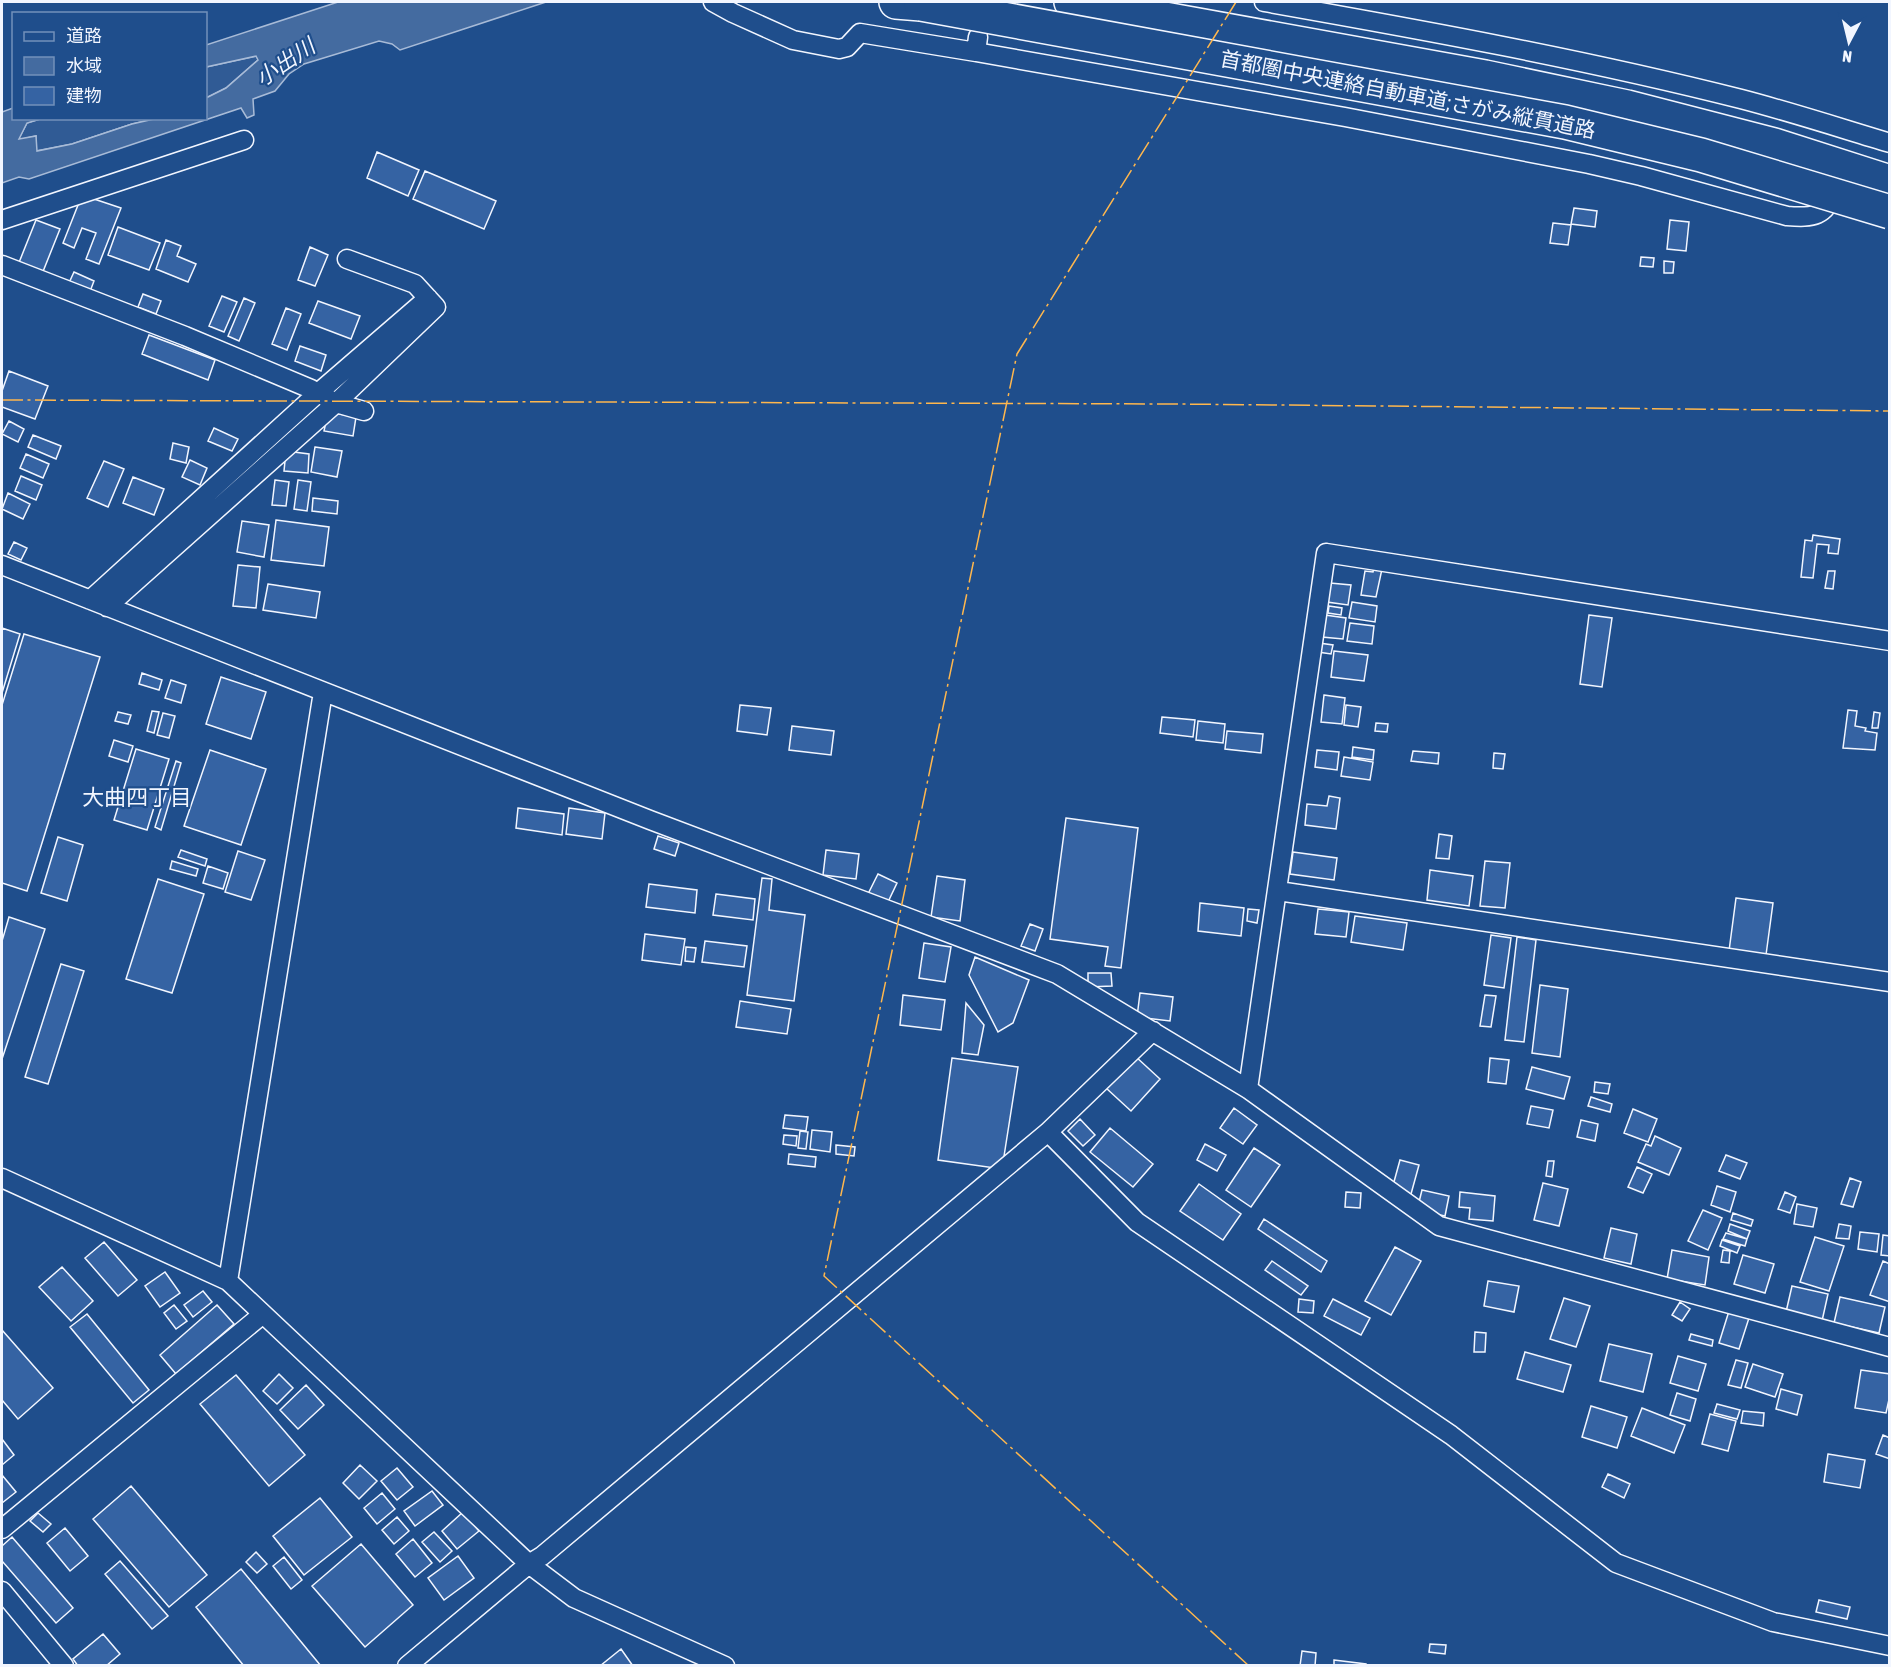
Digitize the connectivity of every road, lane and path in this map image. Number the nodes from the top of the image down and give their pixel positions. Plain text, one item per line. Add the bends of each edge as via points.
1 (713, 2) edge
2 (910, 2) edge
3 (1071, 2) edge
4 (1264, 2) edge
5 (244, 140) dead end
6 (1890, 143) edge
7 (1890, 182) edge
8 (1837, 185) dead end
9 (1890, 212) edge
10 (2, 220) edge
11 (347, 259) dead end
12 (2, 264) edge
13 (428, 298) junction
14 (318, 393) junction
15 (336, 403) junction
16 (364, 411) dead end
17 (2, 565) edge
18 (98, 603) junction
19 (1890, 641) edge
20 (322, 692) junction
21 (1278, 891) junction
22 (1890, 982) edge
23 (1153, 1032) junction
24 (1248, 1089) junction
25 (1048, 1132) junction
26 (2, 1178) edge
27 (228, 1281) junction
28 (263, 1314) junction
29 (1890, 1347) edge
30 (2, 1529) edge
31 (529, 1564) junction
32 (2, 1591) edge
33 (1890, 1646) edge
34 (64, 1665) edge
35 (407, 1665) edge
36 (725, 1665) edge

1 - 8 street via 793,40 816,45 847,47 860,33 977,45 1589,164 1787,216 1809,218 1823,210 1831,202
2 - 9 highway, 首都圏中央連絡自動車道;さがみ縦貫道路, bridge via 1565,122 1701,155
3 - 7 highway, 首都圏中央連絡自動車道;さがみ縦貫道路 via 1628,107 1774,145
4 - 6 street via 1483,41 1668,81
5 - 10 street
11 - 13 street via 415,284
12 - 14 street
13 - 14 street
13 - 15 street via 436,307
14 - 15 street
14 - 18 street
15 - 16 street
15 - 18 street
17 - 18 street
18 - 20 street
19 - 21 street via 1326,553
20 - 23 street via 1057,974
20 - 27 street
21 - 22 street
21 - 24 street
23 - 24 street
23 - 25 street
24 - 29 street via 1438,1226
25 - 31 street
25 - 33 street via 1137,1222 1451,1435 1616,1563 1773,1622
26 - 27 street
27 - 28 street
28 - 30 street
28 - 31 street
31 - 35 street
31 - 36 street via 574,1598
32 - 34 street

